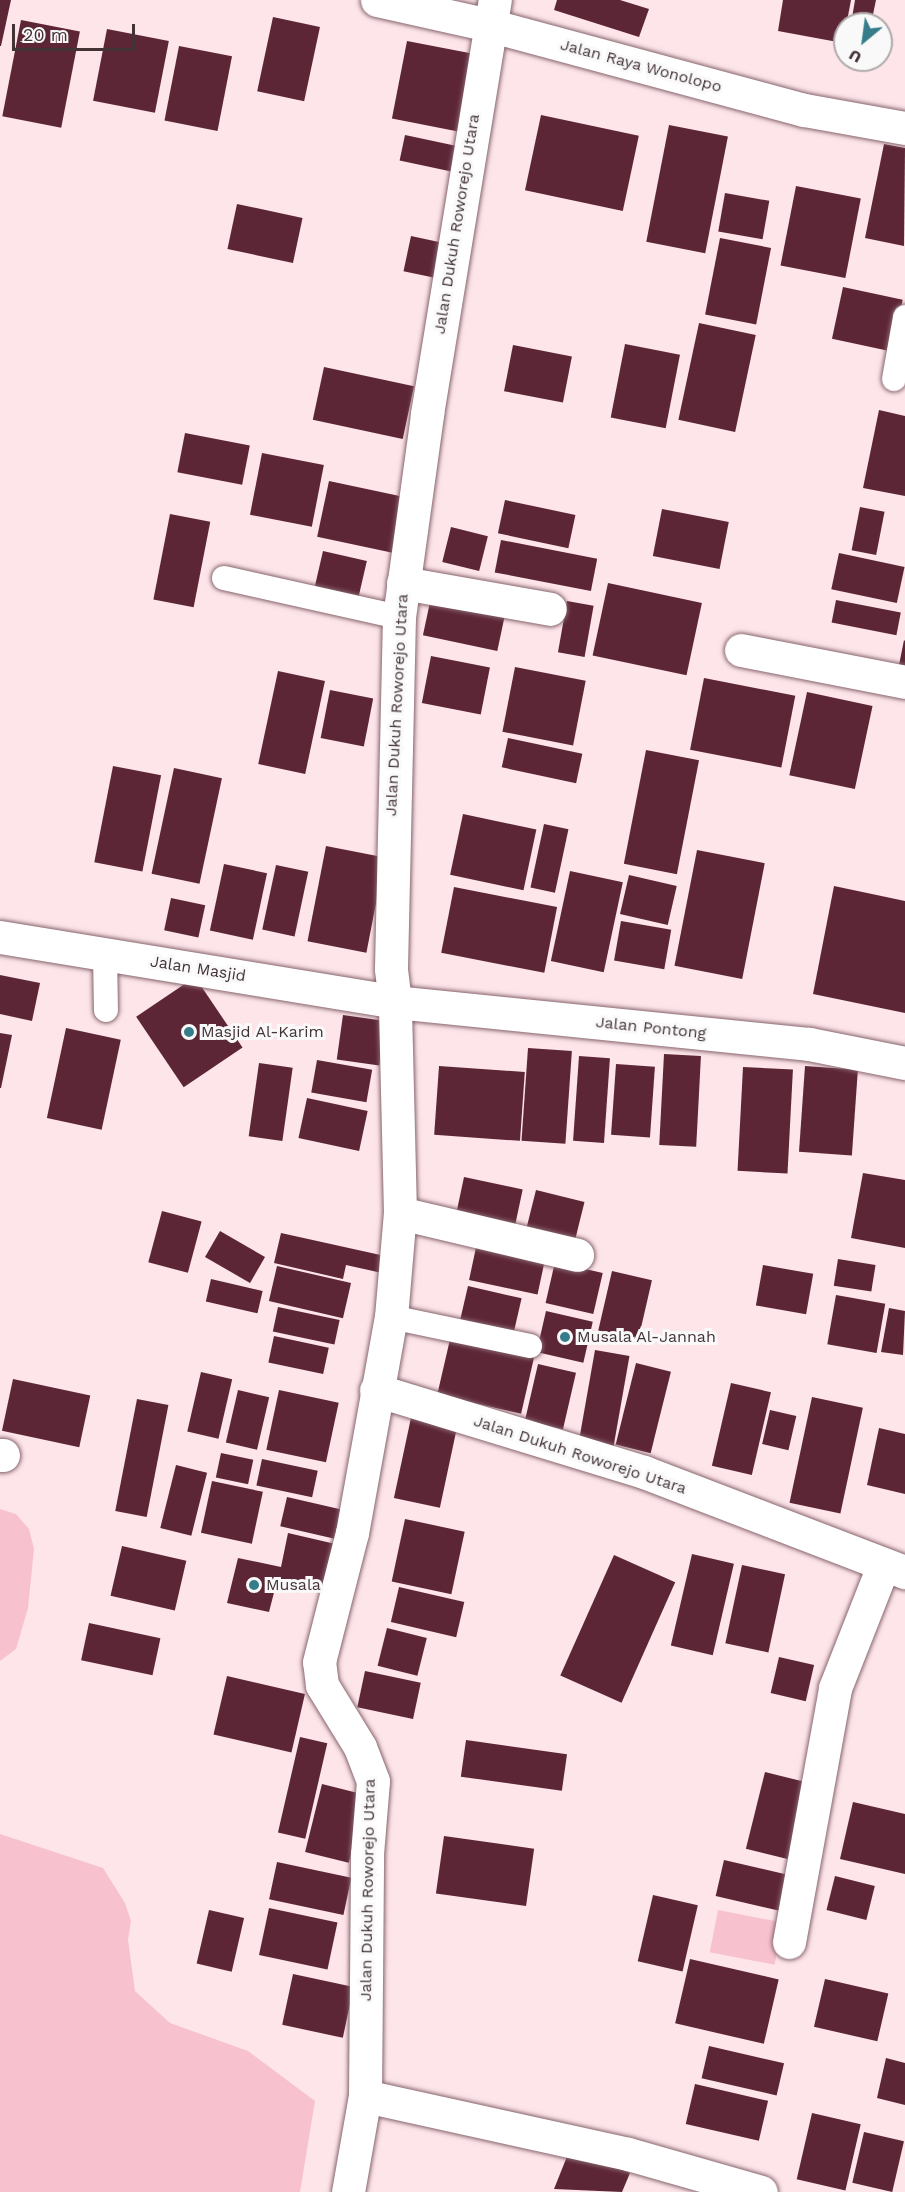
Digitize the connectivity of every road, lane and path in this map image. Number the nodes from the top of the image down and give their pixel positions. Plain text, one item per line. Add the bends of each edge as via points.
1 (377, 0) edge
2 (492, 12) edge
3 (905, 128) edge
4 (905, 317) edge
5 (894, 379) dead end
6 (224, 578) dead end
7 (403, 583) junction
8 (550, 609) dead end
9 (399, 617) junction
10 (741, 650) dead end
11 (905, 682) edge
12 (0, 937) edge
13 (105, 954) junction
14 (395, 1002) junction
15 (105, 1010) dead end
16 (905, 1063) edge
17 (399, 1213) junction
18 (577, 1255) dead end
19 (390, 1317) junction
20 (530, 1346) dead end
21 (376, 1390) junction
22 (894, 1569) edge
23 (789, 1942) dead end
24 (365, 2096) junction
25 (348, 2192) edge
26 (761, 2192) edge

1 - 2 street, Jalan Raya Wonolopo
2 - 3 street, Jalan Raya Wonolopo via 804,110
2 - 7 street, Jalan Dukuh Roworejo Utara
4 - 5 lane
6 - 9 lane
7 - 8 street
7 - 9 street, Jalan Dukuh Roworejo Utara
9 - 14 street, Jalan Dukuh Roworejo Utara via 391,837 391,968
10 - 11 street
12 - 13 street, Jalan Masjid
13 - 14 street, Jalan Masjid
13 - 15 lane
14 - 16 street, Jalan Pontong via 809,1044
14 - 17 street, Jalan Dukuh Roworejo Utara
17 - 18 street
17 - 19 street, Jalan Dukuh Roworejo Utara
19 - 20 lane
19 - 21 street, Jalan Dukuh Roworejo Utara
21 - 22 street, Jalan Dukuh Roworejo Utara via 644,1472
21 - 24 street, Jalan Dukuh Roworejo Utara via 352,1533 320,1662 322,1685 360,1747 373,1781 367,1854
22 - 23 street, Jalan Dukuh Roworejo Utara via 835,1688
24 - 25 street, Jalan Dukuh Roworejo Utara
24 - 26 street via 628,2154

